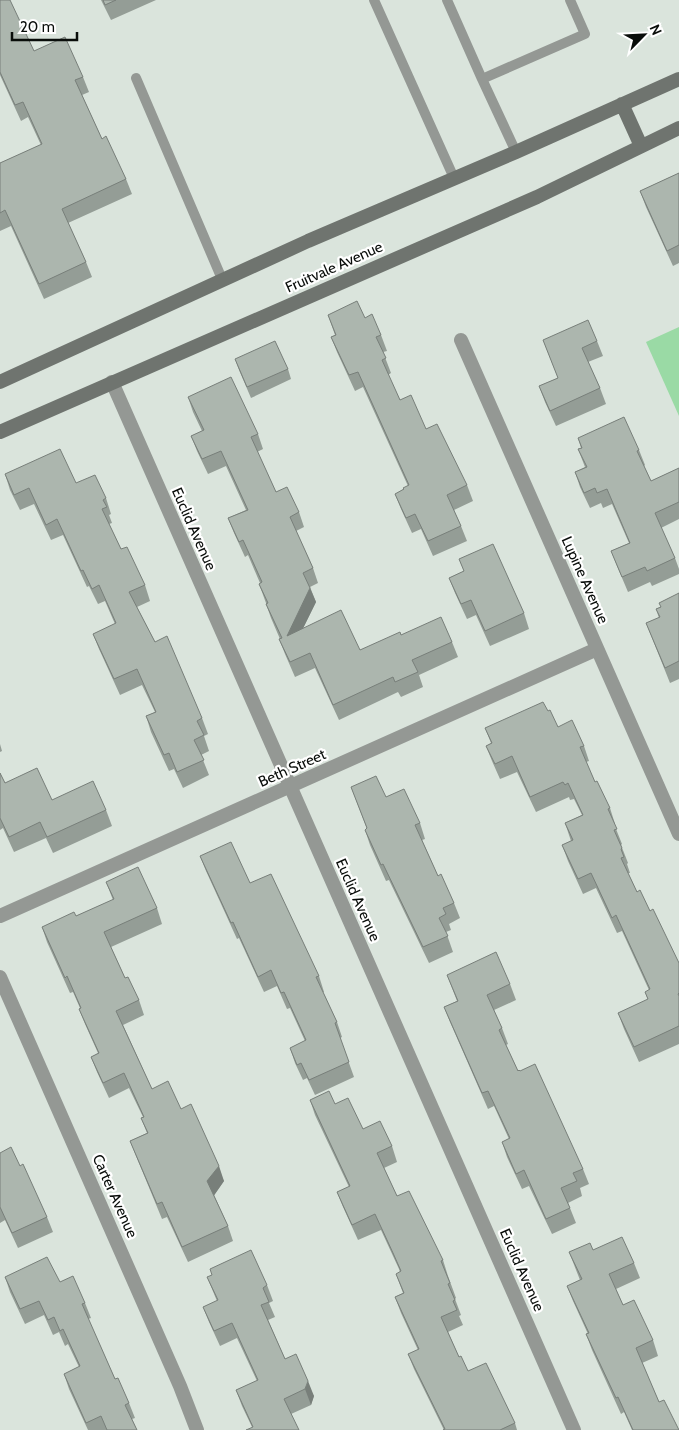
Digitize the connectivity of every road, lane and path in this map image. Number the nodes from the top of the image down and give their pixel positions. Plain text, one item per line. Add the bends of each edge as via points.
1 (374, 0) edge
2 (447, 0) edge
3 (570, 0) edge
4 (136, 78) dead end
5 (482, 79) junction
6 (679, 79) edge
7 (622, 104) junction
8 (679, 128) edge
9 (642, 146) junction
10 (516, 152) junction
11 (454, 178) junction
12 (222, 280) junction
13 (461, 340) dead end
14 (0, 382) edge
15 (112, 382) junction
16 (0, 432) edge
17 (597, 649) junction
18 (290, 786) junction
19 (679, 834) edge
20 (0, 916) edge
21 (0, 977) edge
22 (197, 1430) edge
23 (574, 1430) edge

1 - 11 lane
2 - 5 lane
3 - 5 lane via 585,34
4 - 12 lane
5 - 10 lane
6 - 7 main road
7 - 9 main road
7 - 10 main road
8 - 9 main road, Fruitvale Avenue
9 - 15 main road, Fruitvale Avenue via 537,197
10 - 11 main road
11 - 12 main road
12 - 14 main road
13 - 17 street, Lupine Avenue
15 - 16 main road, Fruitvale Avenue
15 - 18 street, Euclid Avenue
17 - 18 street, Beth Street
17 - 19 street, Lupine Avenue
18 - 20 street, Beth Street
18 - 23 street, Euclid Avenue
21 - 22 street, Carter Avenue

